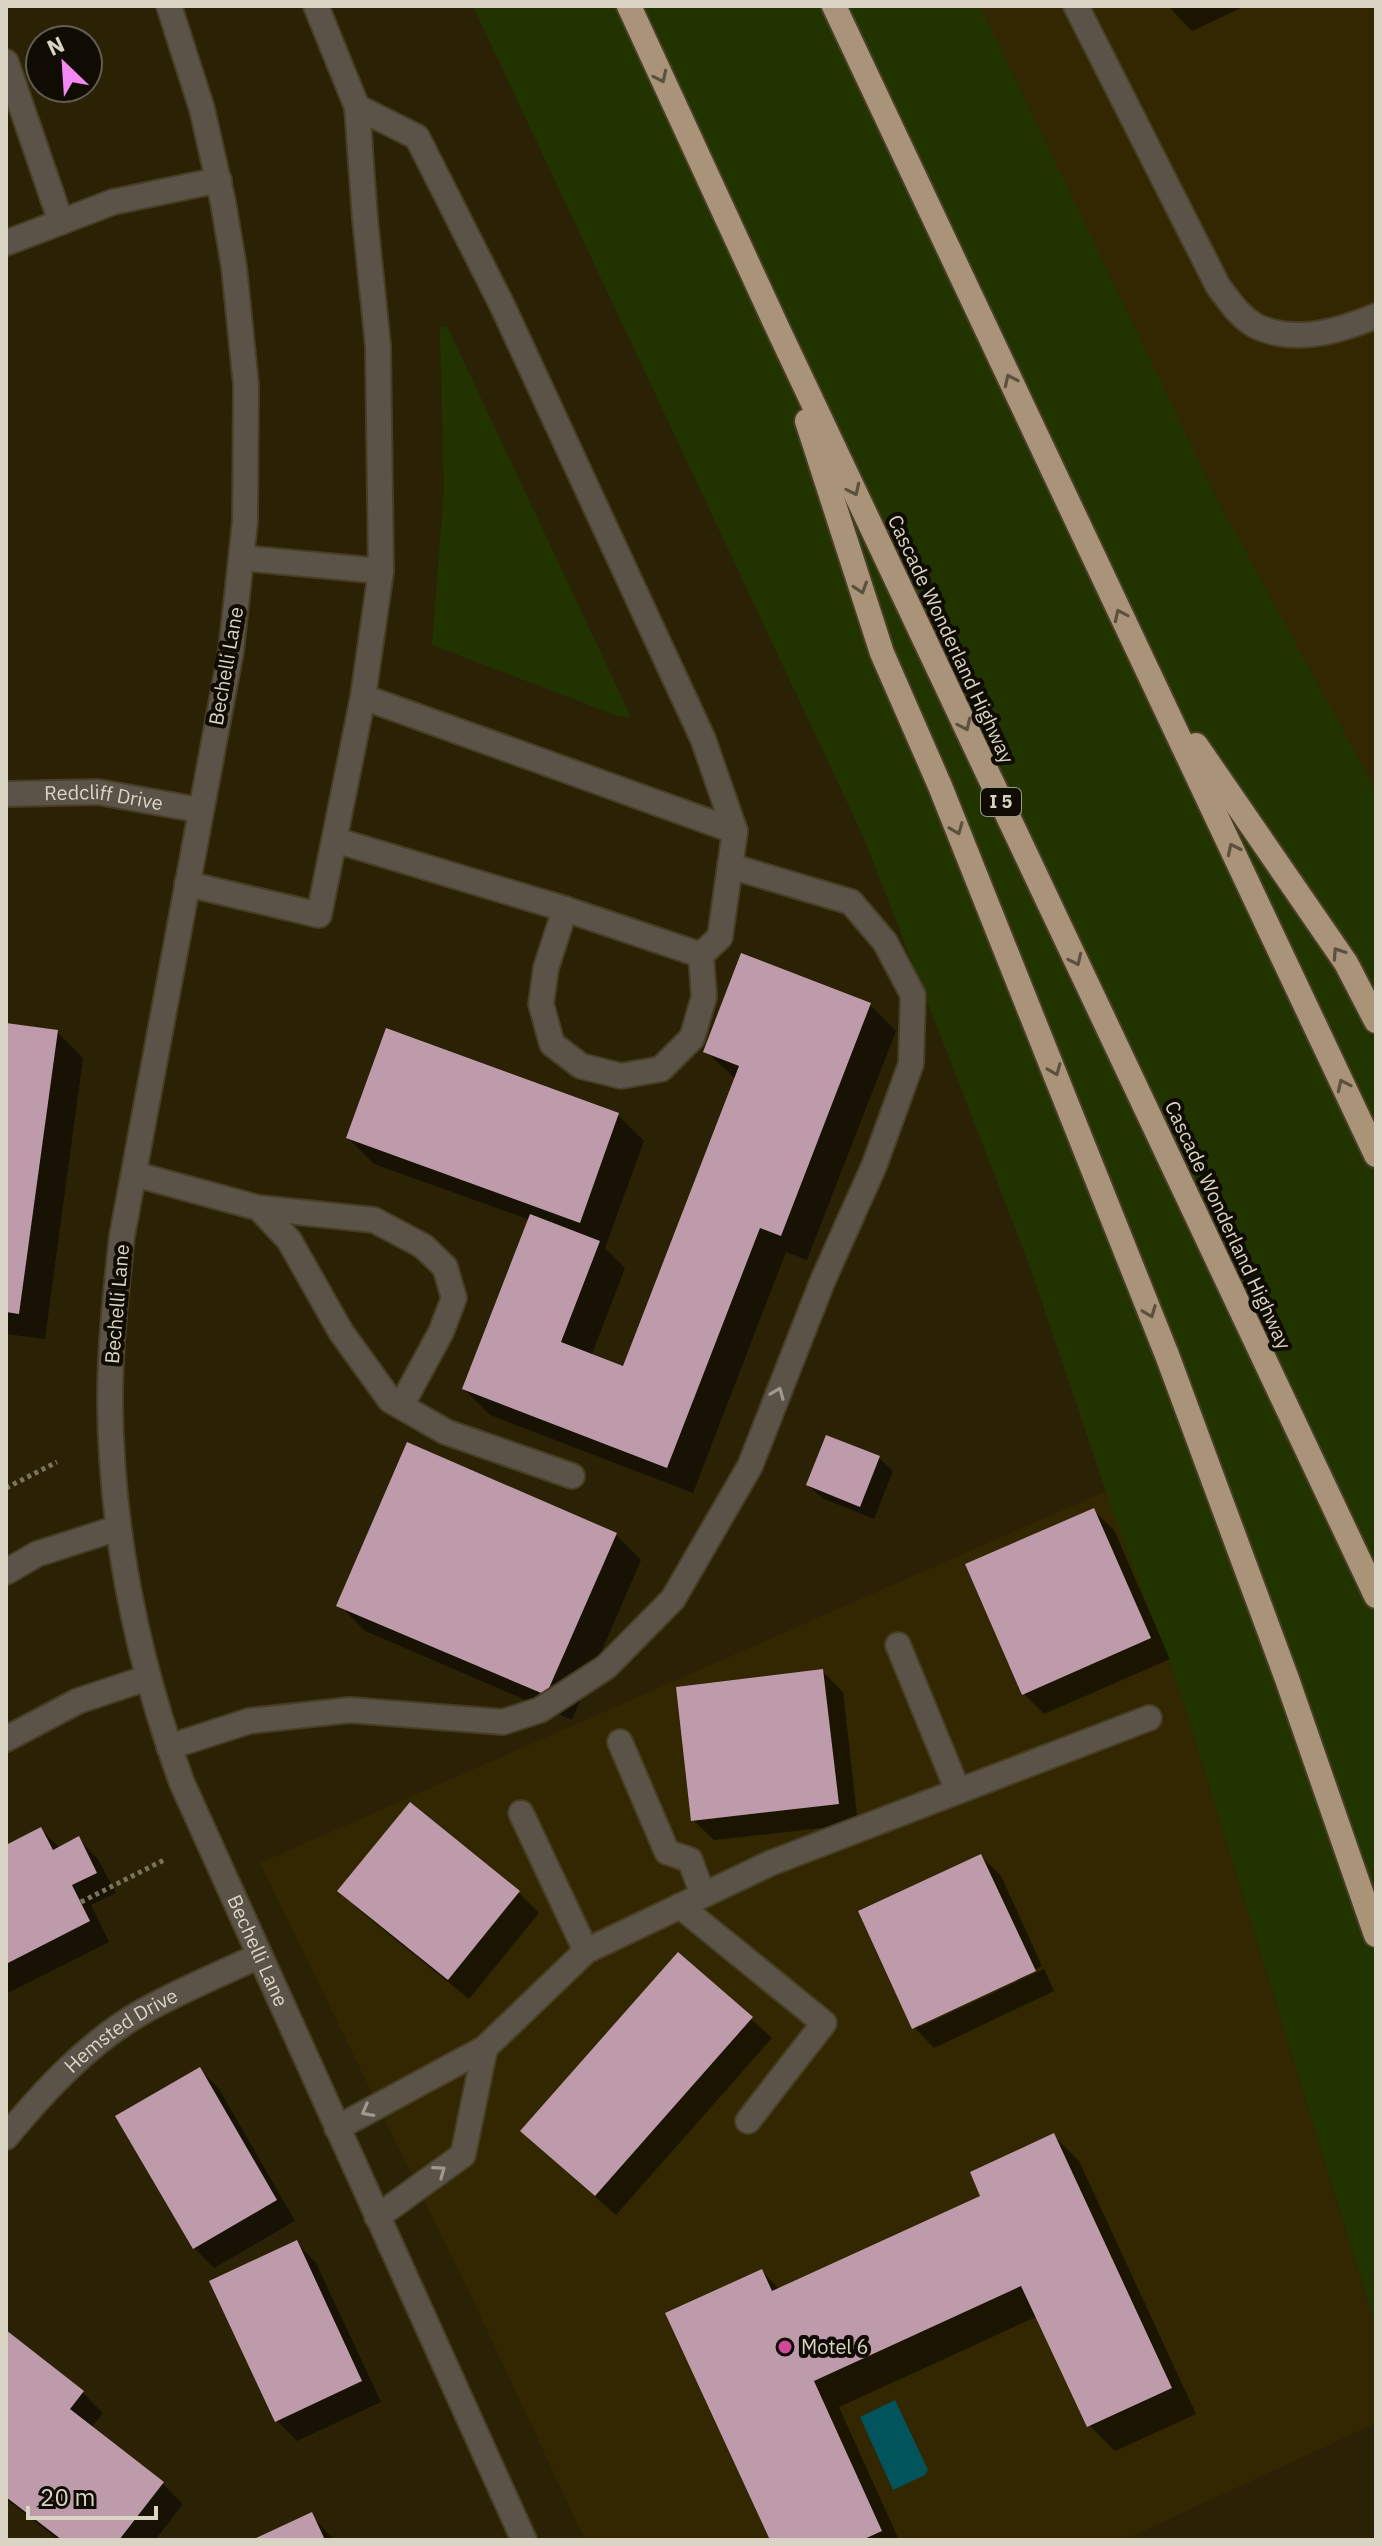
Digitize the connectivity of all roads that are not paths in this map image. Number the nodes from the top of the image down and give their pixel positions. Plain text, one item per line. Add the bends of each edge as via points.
1 (169, 6) edge
2 (316, 6) edge
3 (629, 6) edge
4 (834, 6) edge
5 (1076, 6) edge
6 (6, 62) edge
7 (357, 107) junction
8 (219, 180) junction
9 (61, 222) junction
10 (6, 243) edge
11 (1376, 316) edge
12 (777, 327) junction
13 (242, 558) junction
14 (381, 571) junction
15 (1149, 677) junction
16 (363, 697) junction
17 (6, 794) edge
18 (200, 810) junction
19 (735, 831) junction
20 (335, 840) junction
21 (730, 866) junction
22 (187, 884) junction
23 (565, 909) junction
24 (701, 955) junction
25 (1376, 1021) edge
26 (1376, 1155) edge
27 (134, 1174) junction
28 (259, 1208) junction
29 (401, 1406) junction
30 (572, 1476) dead end
31 (118, 1528) junction
32 (6, 1572) edge
33 (1376, 1596) edge
34 (898, 1645) dead end
35 (147, 1678) junction
36 (1149, 1718) dead end
37 (6, 1739) edge
38 (620, 1742) dead end
39 (169, 1747) junction
40 (958, 1791) junction
41 (521, 1813) dead end
42 (703, 1895) junction
43 (680, 1906) junction
44 (1376, 1935) edge
45 (586, 1951) junction
46 (259, 1956) junction
47 (485, 2048) junction
48 (748, 2121) dead end
49 (337, 2128) junction
50 (6, 2137) edge
51 (377, 2217) junction
52 (524, 2540) edge

1 - 8 street, Bechelli Lane
2 - 7 street
3 -> 12 highway, Cascade Wonderland Highway / I 5
15 -> 4 highway
5 - 11 street via 1218,286 1236,310 1257,326 1308,335 1342,330
6 - 9 street
7 - 14 street via 378,346
7 - 19 street via 417,137 502,305 703,739
8 - 9 street via 113,202
8 - 13 street, Bechelli Lane via 246,385
9 - 10 street
12 -> 33 highway, Cascade Wonderland Highway / I 5
12 -> 44 highway via 882,653 1167,1355
13 - 14 street
13 - 18 street, Bechelli Lane via 231,651
14 - 16 street
25 -> 15 highway via 1346,963
26 -> 15 highway
16 - 19 street
16 - 20 street
17 - 18 street, Redcliff Drive via 98,792
18 - 22 street, Bechelli Lane
19 - 21 street
20 - 22 street via 319,915
20 - 23 street
21 - 24 street via 720,937
39 -> 21 street via 249,1721 350,1710 503,1722 540,1710 606,1667 673,1599 750,1466 911,1064 913,995 885,942 851,902
22 - 27 street, Bechelli Lane
23 - 24 street
23 - 24 street via 541,1004 552,1044 581,1066 621,1076 661,1069 692,1038 704,997
27 - 28 street
27 - 31 street, Bechelli Lane via 122,1236 111,1357
28 - 29 street via 289,1240 341,1332 390,1400
28 - 29 street via 374,1220 423,1246 445,1267 454,1298
29 - 30 street via 446,1432
31 - 32 street via 37,1554
31 - 35 street, Bechelli Lane
34 - 40 street
35 - 37 street via 78,1701
35 - 39 street, Bechelli Lane
36 - 40 street
38 - 42 street via 667,1852 690,1860
39 - 46 street, Bechelli Lane
40 - 42 street
41 - 45 street
42 - 43 street
43 - 45 street
43 - 48 street via 824,2023
45 - 47 street
46 - 49 street, Bechelli Lane
46 - 50 street, Hemsted Drive via 117,2029 54,2081
47 -> 49 street
51 -> 47 street via 463,2155
49 - 51 street, Bechelli Lane
51 - 52 street, Bechelli Lane

